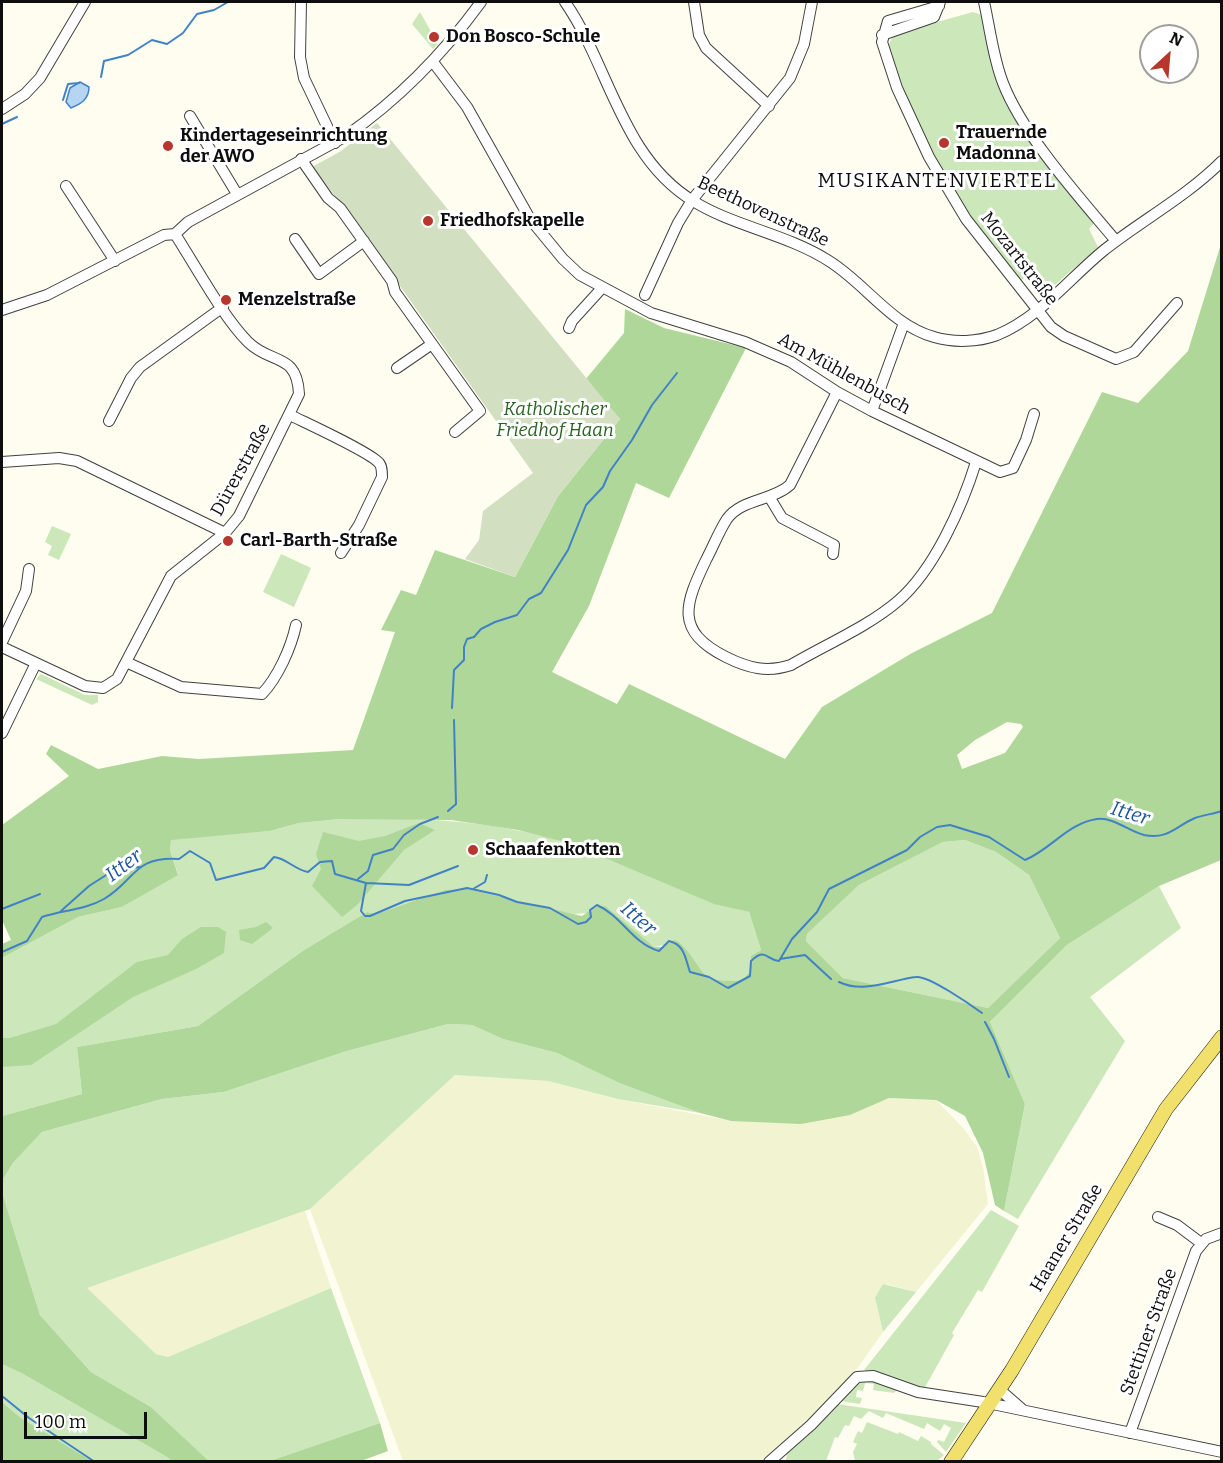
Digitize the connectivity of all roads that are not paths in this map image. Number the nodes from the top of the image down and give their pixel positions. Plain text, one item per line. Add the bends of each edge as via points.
1 (85, 2) edge
2 (301, 2) edge
3 (481, 2) edge
4 (565, 2) edge
5 (694, 2) edge
6 (812, 2) edge
7 (984, 2) edge
8 (940, 4) edge
9 (433, 62) junction
10 (769, 106) junction
11 (2, 109) edge
12 (190, 116) dead end
13 (335, 143) junction
14 (301, 159) junction
15 (1221, 161) edge
16 (66, 186) dead end
17 (237, 194) junction
18 (692, 200) junction
19 (175, 234) junction
20 (295, 239) dead end
21 (364, 241) junction
22 (1116, 241) junction
23 (115, 261) junction
24 (602, 288) junction
25 (645, 295) junction
26 (1177, 303) dead end
27 (630, 304) junction
28 (223, 307) junction
29 (2, 310) edge
30 (1036, 310) junction
31 (648, 312) junction
32 (904, 323) junction
33 (569, 328) dead end
34 (432, 344) junction
35 (397, 368) dead end
36 (837, 392) junction
37 (872, 411) junction
38 (1034, 414) dead end
39 (290, 415) junction
40 (109, 421) dead end
41 (455, 432) dead end
42 (2, 462) edge
43 (976, 462) junction
44 (770, 498) junction
45 (225, 533) junction
46 (341, 553) dead end
47 (833, 554) dead end
48 (28, 569) dead end
49 (296, 625) dead end
50 (2, 642) edge
51 (2, 647) edge
52 (126, 662) junction
53 (36, 663) junction
54 (2, 733) edge
55 (1221, 1037) edge
56 (1158, 1217) dead end
57 (1221, 1233) edge
58 (1201, 1243) junction
59 (999, 1389) junction
60 (990, 1403) junction
61 (1026, 1412) junction
62 (1130, 1433) junction
63 (1221, 1452) edge
64 (769, 1461) edge
65 (951, 1461) edge

1 - 11 street via 40,78
2 - 13 street via 300,57 304,78
3 - 9 street
4 - 18 street, Beethovenstraße via 646,156
5 - 10 street via 699,35 706,48
6 - 10 street via 798,62
7 - 22 street via 1003,84 1014,104 1065,180
8 - 30 street, Mozartstraße via 930,19 882,35 884,52 929,157 966,219
9 - 13 street via 369,120
9 - 24 street, Am Mühlenbusch via 468,107 543,236 580,275
10 - 18 street
12 - 17 street
13 - 14 street
14 - 17 street
14 - 21 street
15 - 22 street, Beethovenstraße via 1202,181
16 - 23 street
17 - 19 street via 188,222
18 - 25 street
18 - 32 street, Beethovenstraße via 820,255
19 - 23 street via 164,235
19 - 28 street, Dürerstraße
20 - 21 street via 319,274
21 - 34 street
22 - 30 street, Beethovenstraße
23 - 29 street via 47,295
24 - 27 street, Am Mühlenbusch
24 - 33 street
25 - 27 street
25 - 31 street
26 - 30 street, Mozartstraße via 1134,352 1116,359 1064,336
27 - 31 street, Am Mühlenbusch
28 - 39 street, Dürerstraße via 248,342 288,364 298,376 299,394
28 - 40 street via 140,367
30 - 32 street, Beethovenstraße via 1017,325 979,340 935,337
31 - 36 street, Am Mühlenbusch via 757,346 791,362
32 - 37 street
34 - 35 street
34 - 41 street via 480,411
36 - 37 street, Am Mühlenbusch
36 - 44 street via 796,476 782,493
37 - 43 street, Am Mühlenbusch
38 - 43 street, Am Mühlenbusch via 1013,468 1000,472
39 - 45 street, Dürerstraße via 239,516
39 - 46 street via 379,462 382,470 360,525
42 - 45 street via 59,458 77,461
43 - 44 street via 935,555 913,586 887,610 791,665 774,670 737,663 714,652 693,632 687,617 690,594 726,520 738,509
44 - 47 street via 782,518 834,545
45 - 52 street, Dürerstraße via 171,576
48 - 50 street via 26,591
49 - 52 street via 270,686 262,694 181,687
51 - 53 street, Dürerstraße
52 - 53 street, Dürerstraße via 117,679 103,688 85,687
53 - 54 street
55 - 59 main road, Haaner Straße via 1166,1109
56 - 58 street
57 - 58 street
58 - 62 street, Stettiner Straße
59 - 60 main road, Haaner Straße
59 - 61 street
60 - 61 street
60 - 64 street via 918,1392 873,1376 857,1377
60 - 65 main road, Haaner Straße
61 - 62 street
62 - 63 street

